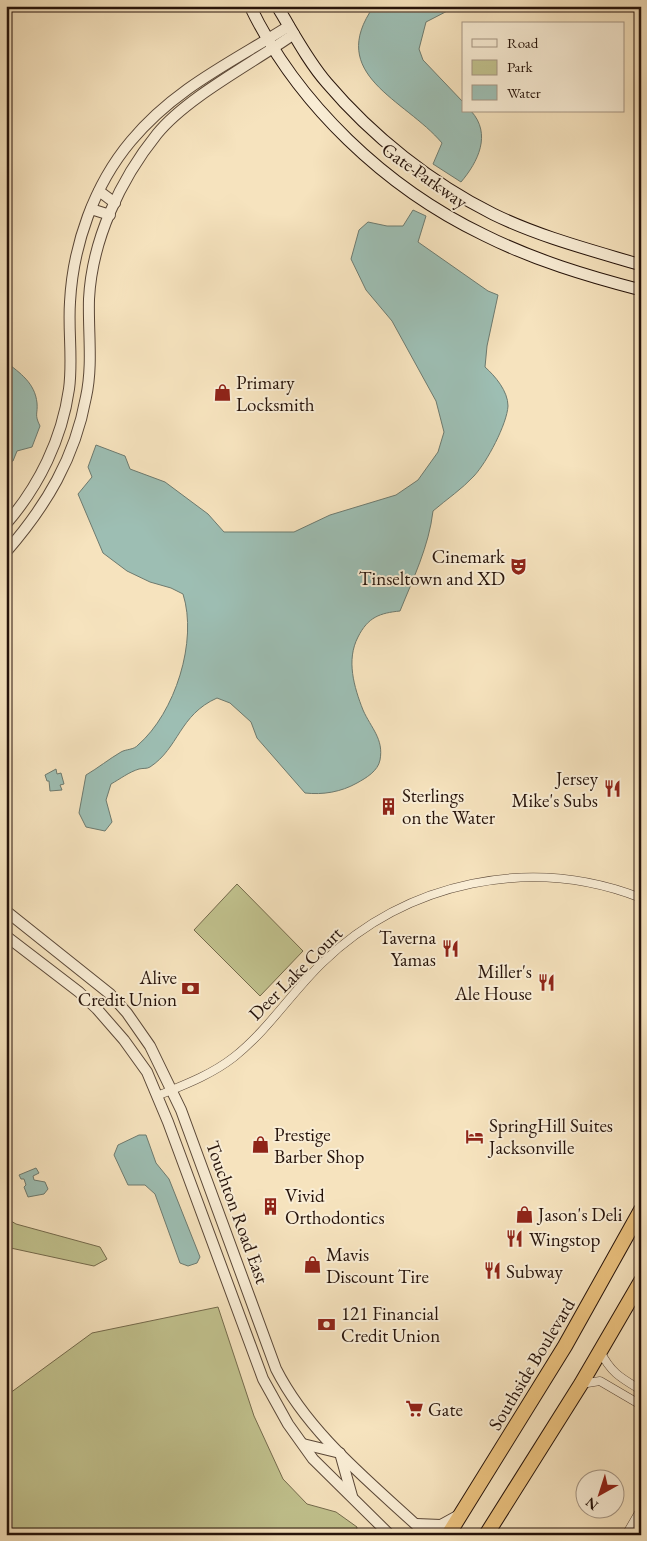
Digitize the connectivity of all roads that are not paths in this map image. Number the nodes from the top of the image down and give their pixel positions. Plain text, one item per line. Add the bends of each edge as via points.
1 (250, 6) edge
2 (277, 6) edge
3 (291, 30) junction
4 (269, 45) junction
5 (99, 191) junction
6 (115, 203) junction
7 (91, 209) junction
8 (110, 214) junction
9 (641, 265) edge
10 (641, 290) edge
11 (90, 356) junction
12 (71, 358) junction
13 (6, 524) edge
14 (6, 552) edge
15 (641, 898) edge
16 (6, 911) edge
17 (6, 936) edge
18 (173, 1090) junction
19 (157, 1096) junction
20 (641, 1210) edge
21 (240, 1269) junction
22 (224, 1275) junction
23 (641, 1281) edge
24 (600, 1351) junction
25 (581, 1384) junction
26 (641, 1390) edge
27 (641, 1405) edge
28 (301, 1444) junction
29 (340, 1453) junction
30 (353, 1499) junction
31 (641, 1509) edge
32 (462, 1513) junction
33 (416, 1524) junction
34 (390, 1535) edge
35 (427, 1535) edge
36 (448, 1535) edge
37 (486, 1535) edge
38 (626, 1535) edge

1 - 4 main road, Gate Parkway
2 - 3 main road, Gate Parkway
3 - 4 street
3 - 9 main road, Gate Parkway via 326,83 358,116 444,186 526,228
4 - 5 street via 190,86 160,109 122,154
4 - 6 street via 170,120 140,159
4 - 10 main road, Gate Parkway via 319,109 370,160 444,214 484,236 550,264
5 - 6 street
5 - 7 street
6 - 8 street
7 - 8 street
7 - 12 street via 72,282
8 - 11 street via 92,270
11 - 12 street
11 - 14 street via 90,377 83,411 66,466 39,512
12 - 13 street via 66,403 52,453 31,492
15 - 18 street, Deer Lake Court via 585,882 539,877 493,879 418,899 373,922 340,947 235,1056
16 - 18 street, Touchton Road East via 96,981 115,1000 150,1046
17 - 19 street, Touchton Road East via 79,992 110,1022 138,1058
18 - 19 street, Deer Lake Court
18 - 21 street, Touchton Road East
19 - 22 street, Touchton Road East
20 - 32 highway, Southside Boulevard via 565,1346
21 - 22 street
21 - 29 street, Touchton Road East via 276,1369 288,1393
22 - 28 street, Touchton Road East via 263,1378
23 - 24 highway
24 - 25 highway
24 - 26 street via 616,1375
25 - 27 street via 600,1381
25 - 37 highway
28 - 29 street
28 - 30 street, Touchton Road East
29 - 30 street
29 - 33 street, Touchton Road East
30 - 34 street, Touchton Road East
31 - 38 street
32 - 33 street via 441,1525
32 - 36 highway, Southside Boulevard
33 - 35 street, Touchton Road East

